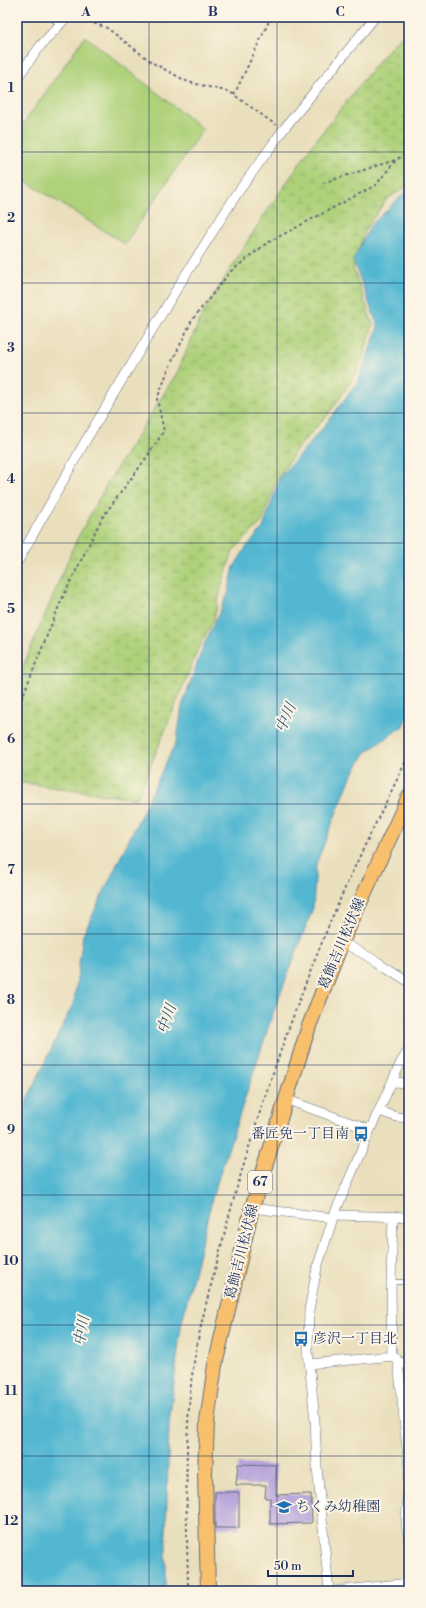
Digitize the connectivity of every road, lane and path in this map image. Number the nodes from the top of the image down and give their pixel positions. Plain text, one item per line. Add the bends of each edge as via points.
1 (49, 17) edge
2 (76, 17) edge
3 (271, 17) edge
4 (375, 17) edge
5 (64, 20) edge
6 (18, 75) edge
7 (234, 95) junction
8 (283, 130) junction
9 (409, 151) edge
10 (396, 160) junction
11 (323, 183) dead end
12 (18, 561) edge
13 (17, 710) edge
14 (409, 796) edge
15 (342, 942) junction
16 (409, 982) edge
17 (409, 1049) edge
18 (392, 1082) junction
19 (409, 1083) edge
20 (286, 1099) junction
21 (379, 1112) junction
22 (409, 1118) edge
23 (370, 1130) junction
24 (252, 1208) junction
25 (393, 1216) junction
26 (334, 1217) junction
27 (409, 1217) edge
28 (391, 1282) junction
29 (409, 1282) edge
30 (395, 1358) junction
31 (309, 1364) junction
32 (409, 1366) edge
33 (408, 1490) edge
34 (409, 1542) edge
35 (409, 1583) edge
36 (208, 1591) edge
37 (328, 1591) edge
38 (334, 1591) edge

1 - 5 lane
2 - 7 path via 107,28 153,63 188,82
3 - 7 path
4 - 8 street
5 - 6 street
7 - 8 path
8 - 12 street via 236,195 181,282 86,440
9 - 10 path
10 - 11 path
10 - 13 path via 376,185 274,239 230,272 192,320 157,399 164,431 102,518 61,601
14 - 15 main road, 葛飾吉川松伏線 / 67
15 - 16 street
15 - 20 main road, 葛飾吉川松伏線 / 67 via 309,1026
17 - 18 street via 400,1062
18 - 19 street
18 - 21 street
20 - 23 street
20 - 24 main road, 葛飾吉川松伏線 / 67
21 - 22 street
21 - 23 street
23 - 26 street
24 - 26 street
24 - 36 main road, 葛飾吉川松伏線 / 67 via 215,1365 207,1422 205,1473
25 - 26 street
25 - 27 street
25 - 28 street
26 - 31 street via 312,1292 308,1331
28 - 29 lane
28 - 30 street
30 - 31 street
30 - 32 street
30 - 33 street via 409,1468
31 - 37 street
33 - 34 street via 406,1524
35 - 38 street

